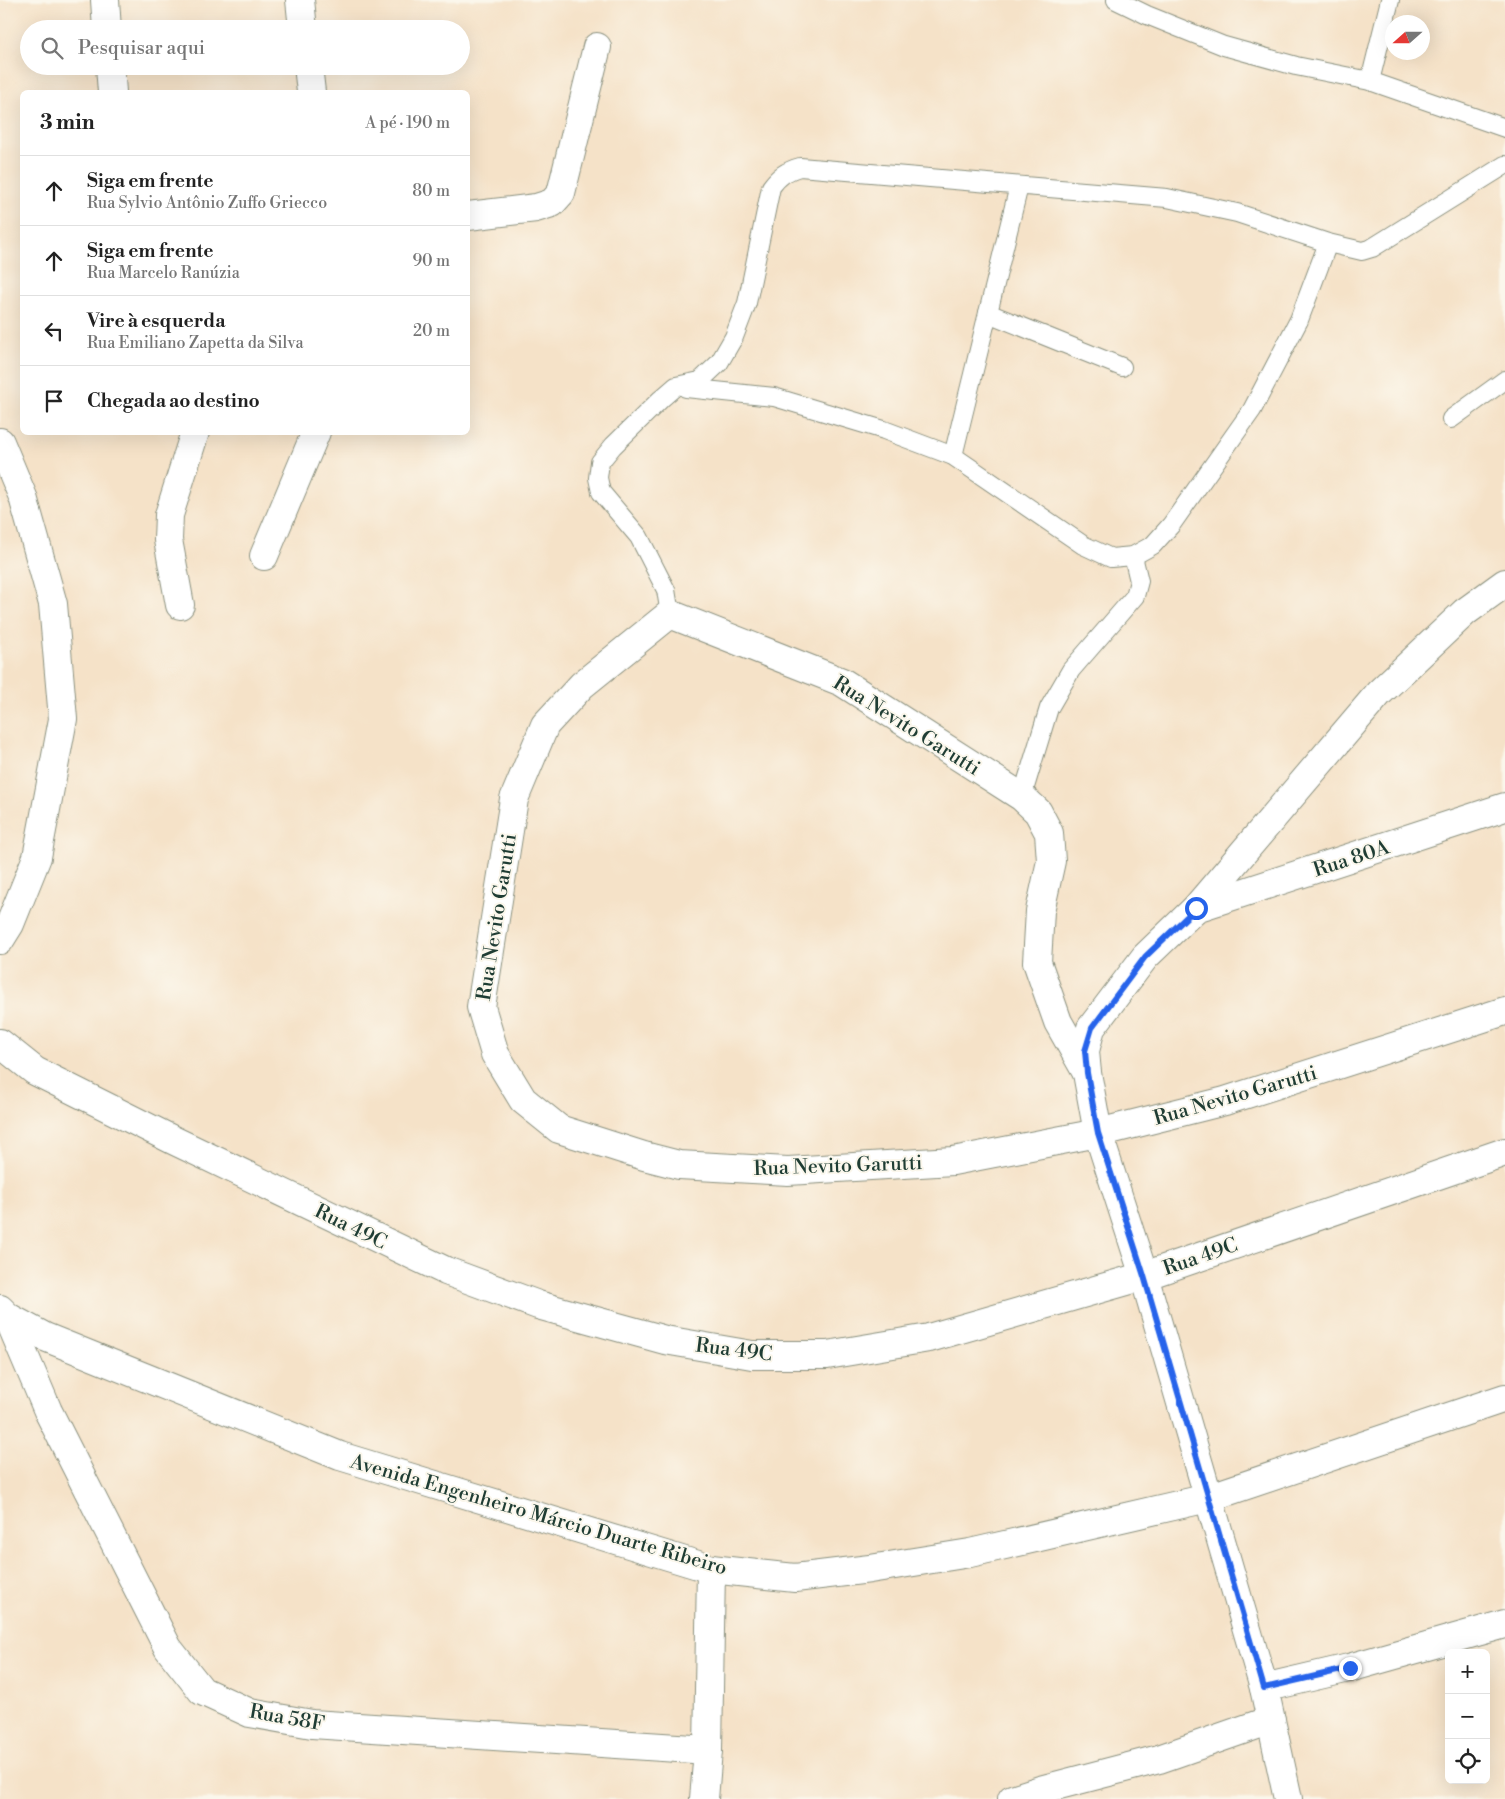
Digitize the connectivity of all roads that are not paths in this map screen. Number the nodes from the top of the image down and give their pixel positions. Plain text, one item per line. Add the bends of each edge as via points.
1 (105, 0) edge
2 (300, 0) edge
3 (1116, 0) edge
4 (1390, 0) edge
5 (106, 20) edge
6 (302, 20) edge
7 (597, 47) dead end
8 (111, 75) edge
9 (309, 75) edge
10 (1370, 81) junction
11 (112, 90) edge
12 (310, 90) edge
13 (1505, 128) edge
14 (1505, 165) edge
15 (1019, 186) junction
16 (470, 216) edge
17 (1328, 243) junction
18 (988, 313) junction
19 (1122, 367) dead end
20 (1505, 380) edge
21 (676, 386) junction
22 (1452, 419) dead end
23 (195, 435) edge
24 (315, 435) edge
25 (0, 442) edge
26 (953, 456) junction
27 (264, 556) dead end
28 (1133, 556) junction
29 (1505, 583) edge
30 (180, 605) dead end
31 (670, 614) junction
32 (1022, 797) junction
33 (1505, 807) edge
34 (1196, 908) junction
35 (0, 940) edge
36 (1505, 1011) edge
37 (0, 1043) edge
38 (1087, 1073) junction
39 (1098, 1133) junction
40 (1505, 1152) edge
41 (1144, 1276) junction
42 (4, 1313) edge
43 (1505, 1398) edge
44 (1208, 1498) junction
45 (711, 1569) junction
46 (1505, 1624) edge
47 (1264, 1688) junction
48 (1271, 1720) junction
49 (708, 1750) junction
50 (704, 1799) edge
51 (1012, 1799) edge
52 (1288, 1799) edge

1 - 5 street
2 - 6 street
3 - 10 lane via 1224,46 1296,66
4 - 10 lane
7 - 16 street via 561,192 552,203 536,208
8 - 11 street
9 - 12 street
10 - 13 lane
14 - 17 lane via 1372,248 1362,251
15 - 17 lane via 1167,198 1237,213
15 - 18 lane
15 - 21 lane via 800,167 788,170 771,188 747,303 734,337 719,363 700,381
17 - 28 lane via 1299,320 1252,410 1171,525 1153,545
18 - 19 lane
18 - 26 lane
20 - 22 lane
21 - 26 lane via 774,396 884,430
21 - 31 lane via 613,446 600,462 598,478 601,492 638,537 652,562 666,590
23 - 30 street via 169,514 168,540
24 - 27 street
25 - 35 street via 23,498 53,604 63,719 37,857 10,924
26 - 28 lane via 1083,545 1111,558
28 - 32 lane via 1139,581 1135,596 1071,670 1049,708
29 - 34 street via 1465,612 1379,693
31 - 32 street, Rua Nevito Garutti via 842,682
31 - 39 street, Rua Nevito Garutti via 582,685 545,725 514,800 481,1007 494,1054 523,1100 559,1129 644,1156 679,1164 788,1171 953,1161
32 - 38 street, Rua Nevito Garutti via 1038,812 1048,833 1051,862 1040,910 1037,962 1058,1022
33 - 34 street, Rua 80A
34 - 38 street via 1145,957 1092,1028 1085,1051
36 - 39 street, Rua Nevito Garutti via 1225,1100
37 - 41 street, Rua 49C via 35,1071 446,1271 538,1305 665,1340 752,1355 827,1355 929,1338
38 - 39 street
39 - 41 street
40 - 41 street, Rua 49C
41 - 44 street
42 - 45 street, Avenida Engenheiro Márcio Duarte Ribeiro via 45,1337 340,1456
42 - 49 street, Rua 58F via 48,1411 168,1648 202,1691 250,1713 312,1724
43 - 44 street, Avenida Engenheiro Márcio Duarte Ribeiro
44 - 45 street, Avenida Engenheiro Márcio Duarte Ribeiro via 970,1553 870,1570 795,1578
44 - 47 street
45 - 49 street
46 - 47 street via 1350,1668
47 - 48 street
48 - 51 street via 1159,1759
48 - 52 street
49 - 50 street

